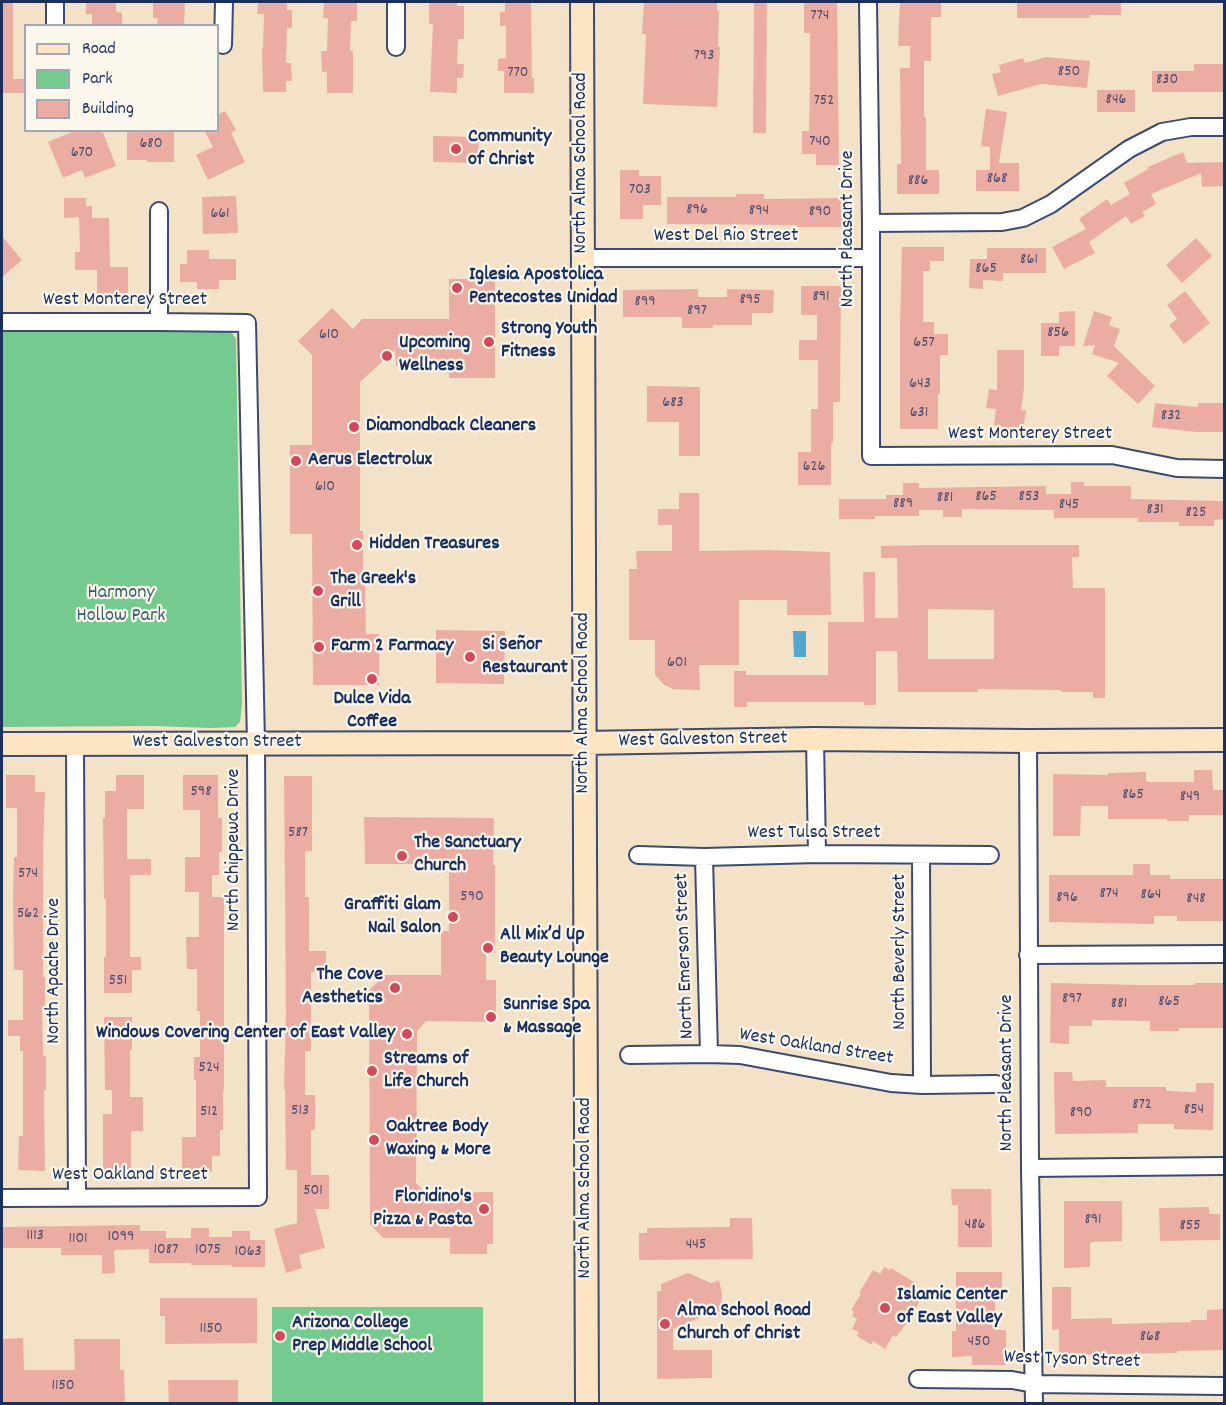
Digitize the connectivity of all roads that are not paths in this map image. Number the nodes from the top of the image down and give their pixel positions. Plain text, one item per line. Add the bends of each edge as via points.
1 (55, 2) edge
2 (224, 2) edge
3 (396, 2) edge
4 (582, 2) edge
5 (868, 2) edge
6 (55, 24) edge
7 (223, 45) dead end
8 (396, 47) dead end
9 (1224, 127) edge
10 (159, 211) dead end
11 (870, 223) junction
12 (582, 258) junction
13 (870, 258) junction
14 (2, 322) edge
15 (159, 322) junction
16 (247, 323) joint
17 (870, 456) joint
18 (1224, 469) edge
19 (815, 740) junction
20 (1224, 740) edge
21 (1028, 741) junction
22 (256, 743) junction
23 (584, 743) junction
24 (2, 744) edge
25 (75, 744) junction
26 (817, 854) junction
27 (638, 855) dead end
28 (921, 855) junction
29 (990, 855) dead end
30 (704, 857) junction
31 (1224, 954) edge
32 (1028, 955) junction
33 (629, 1054) dead end
34 (709, 1054) junction
35 (996, 1084) dead end
36 (922, 1085) junction
37 (1224, 1166) edge
38 (1030, 1168) junction
39 (77, 1197) junction
40 (258, 1197) joint
41 (2, 1198) edge
42 (918, 1379) dead end
43 (1034, 1384) junction
44 (1224, 1386) edge
45 (587, 1404) edge
46 (1034, 1404) edge

1 - 6 street
2 - 7 street
3 - 8 street
4 - 12 main road, North Alma School Road
5 - 11 street, North Pleasant Drive
9 - 11 street via 1162,132 1023,218 1002,222
10 - 15 street
11 - 13 street, North Pleasant Drive
12 - 13 street, West Del Rio Street
12 - 23 main road, North Alma School Road
13 - 17 street, North Pleasant Drive
14 - 15 street, West Monterey Street
15 - 16 street, West Monterey Street
16 - 22 street, North Chippewa Drive
17 - 18 street, West Monterey Street via 1112,455 1178,468
19 - 21 main road, West Galveston Street
19 - 23 main road, West Galveston Street
19 - 26 street
20 - 21 main road, West Galveston Street
21 - 32 street, North Pleasant Drive
22 - 23 main road, West Galveston Street
22 - 25 main road, West Galveston Street
22 - 40 street, North Chippewa Drive
23 - 45 main road, North Alma School Road
24 - 25 main road, West Galveston Street
25 - 39 street, North Apache Drive
26 - 28 street, West Tulsa Street
26 - 30 street, West Tulsa Street
27 - 30 street, West Tulsa Street
28 - 29 street, West Tulsa Street
28 - 36 street, North Beverly Street
30 - 34 street, North Emerson Street
31 - 32 street
32 - 38 street, North Pleasant Drive
33 - 34 street, West Oakland Street
34 - 36 street, West Oakland Street via 740,1055 891,1083
35 - 36 street, West Oakland Street
37 - 38 street
38 - 43 street, North Pleasant Drive
39 - 40 street, West Oakland Street
39 - 41 street, West Oakland Street
42 - 43 street, West Tyson Street via 1012,1380
43 - 44 street, West Tyson Street
43 - 46 street, North Pleasant Drive

